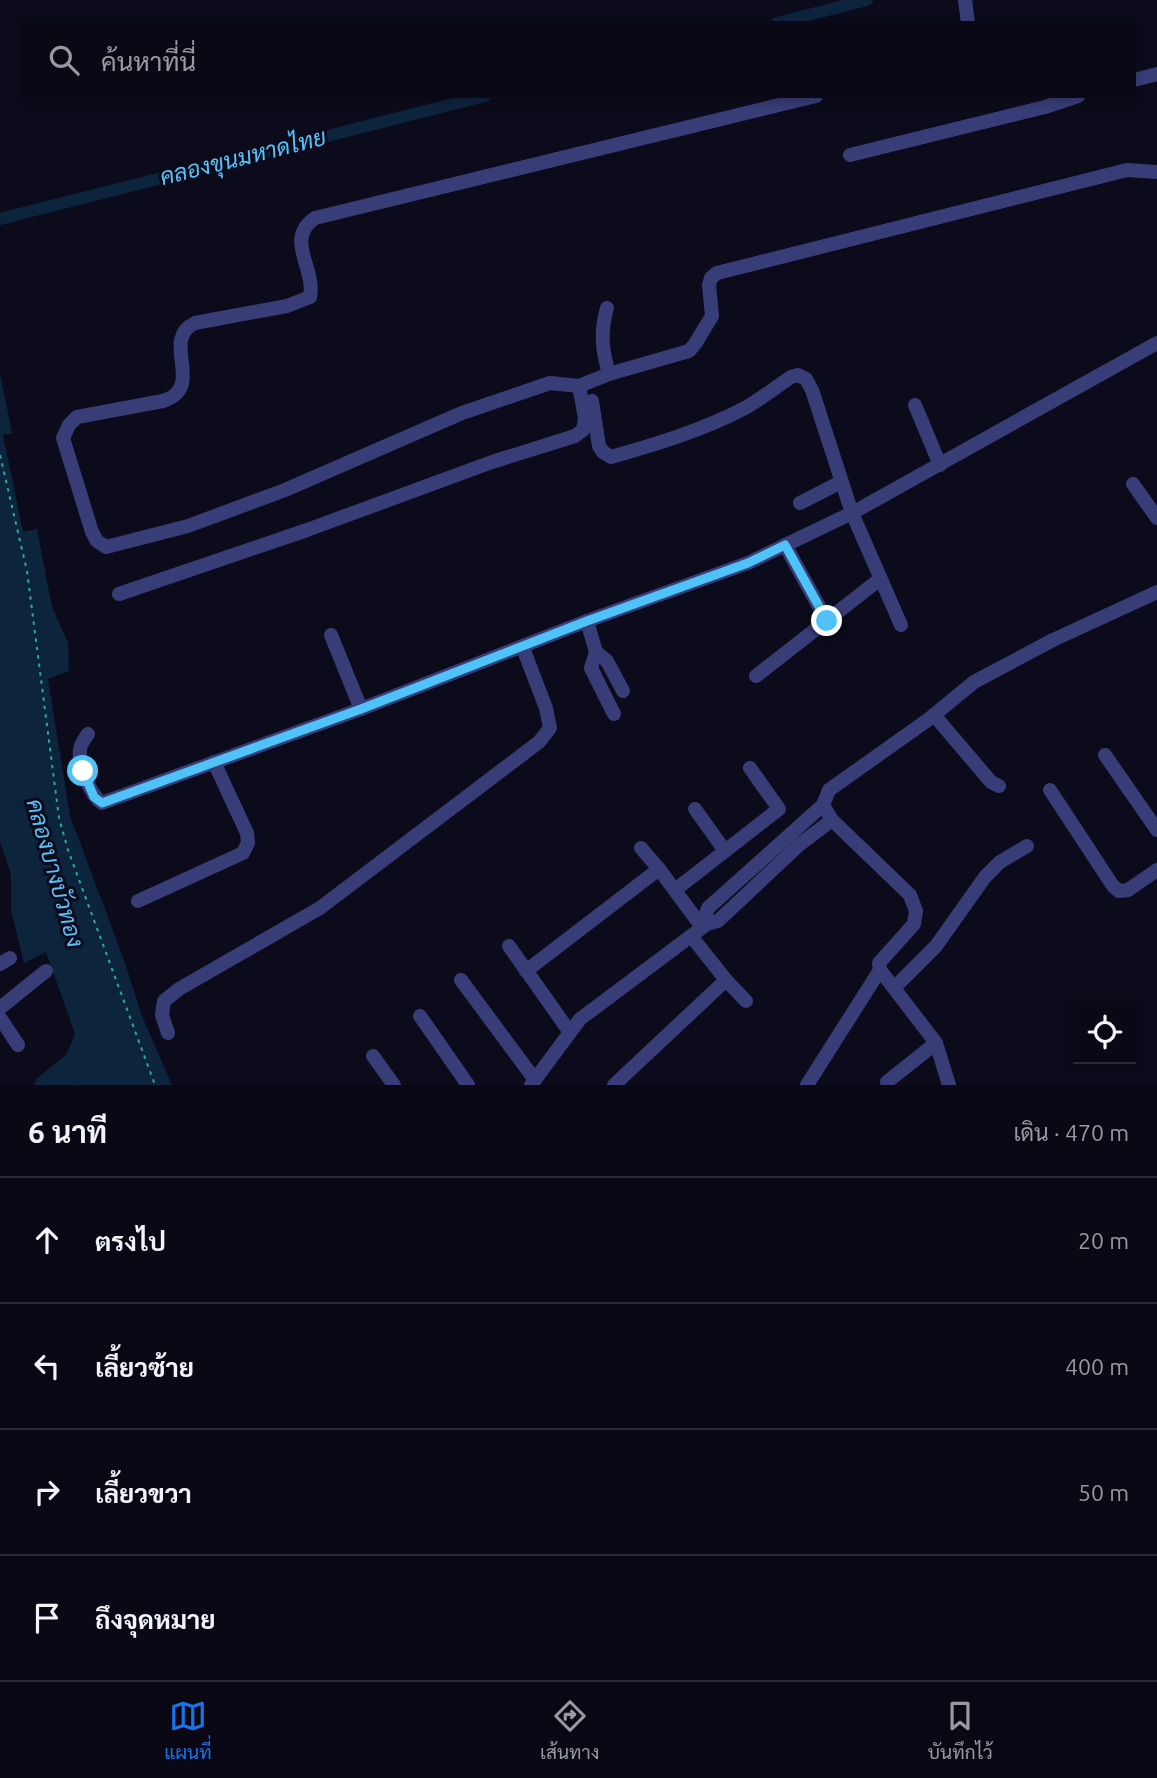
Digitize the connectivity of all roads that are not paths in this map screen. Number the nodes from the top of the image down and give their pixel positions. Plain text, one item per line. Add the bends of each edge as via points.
1 (965, 0) edge
2 (968, 21) edge
3 (1157, 74) edge
4 (1136, 79) edge
5 (808, 98) edge
6 (1072, 98) edge
7 (849, 155) dead end
8 (1157, 172) edge
9 (607, 307) dead end
10 (1157, 343) edge
11 (608, 374) junction
12 (584, 384) junction
13 (915, 405) dead end
14 (940, 464) junction
15 (841, 482) junction
16 (1133, 484) dead end
17 (800, 503) dead end
18 (852, 513) junction
19 (1157, 518) edge
20 (785, 545) junction
21 (880, 579) junction
22 (1157, 592) edge
23 (119, 594) dead end
24 (587, 621) junction
25 (827, 621) junction
26 (901, 625) dead end
27 (331, 635) dead end
28 (523, 648) junction
29 (596, 652) junction
30 (756, 676) dead end
31 (623, 691) dead end
32 (361, 709) junction
33 (614, 714) dead end
34 (934, 715) junction
35 (88, 734) dead end
36 (1105, 755) dead end
37 (214, 762) junction
38 (750, 768) dead end
39 (999, 786) dead end
40 (1050, 790) dead end
41 (823, 805) junction
42 (695, 809) dead end
43 (832, 820) junction
44 (1157, 831) edge
45 (789, 845) junction
46 (1027, 846) dead end
47 (641, 848) dead end
48 (725, 852) junction
49 (659, 869) junction
50 (1157, 870) edge
51 (675, 890) junction
52 (138, 901) dead end
53 (700, 929) junction
54 (509, 946) dead end
55 (880, 970) junction
56 (46, 971) dead end
57 (527, 971) junction
58 (461, 980) dead end
59 (726, 980) junction
60 (894, 988) junction
61 (746, 1001) dead end
62 (0, 1008) edge
63 (420, 1016) dead end
64 (0, 1018) edge
65 (569, 1031) junction
66 (168, 1033) dead end
67 (936, 1043) junction
68 (18, 1045) dead end
69 (373, 1056) dead end
70 (533, 1082) edge
71 (887, 1082) dead end
72 (394, 1085) edge
73 (468, 1085) edge
74 (614, 1085) edge
75 (807, 1085) edge
76 (949, 1085) edge

1 - 2 street
3 - 4 street
5 - 12 street via 315,218 299,239 312,287 310,297 185,327 180,335 180,392 163,401 77,417 63,438 92,532 106,547 188,526 285,490 462,413 550,383
6 - 7 street
8 - 11 street via 1127,170 718,273 709,285 712,316 689,351
9 - 11 street via 601,344
10 - 14 street
11 - 12 street
12 - 15 street via 599,446 611,457 709,425 798,374 812,390
12 - 23 street via 583,430 575,436
13 - 14 street
14 - 18 street
15 - 17 street
15 - 18 street
16 - 19 street
18 - 20 street
18 - 21 street
20 - 24 street via 748,563
20 - 25 street
21 - 25 street
21 - 26 street
22 - 34 street via 974,682
24 - 28 street
24 - 29 street
25 - 30 street
27 - 32 street
28 - 32 street
28 - 66 street via 550,728 539,742 320,908 179,989 164,1002 162,1015
29 - 31 street
29 - 33 street via 592,668
32 - 37 street
34 - 39 street
34 - 41 street via 829,790
35 - 37 street via 80,749 83,771 94,797 102,803
36 - 44 street
37 - 52 street via 247,833 243,853
38 - 48 street via 779,809
40 - 50 street via 1119,891 1128,891
41 - 43 street
41 - 45 street
42 - 48 street
43 - 45 street
43 - 55 street via 910,894 916,911 914,924 879,963
45 - 53 street via 708,908
46 - 60 street via 985,877 936,946
47 - 49 street
48 - 51 street
49 - 51 street
49 - 57 street
51 - 53 street
53 - 59 street
53 - 65 street
54 - 57 street
55 - 60 street
55 - 75 street
56 - 62 street
57 - 65 street
58 - 70 street
59 - 61 street
59 - 74 street
60 - 67 street
63 - 73 street
64 - 68 street
65 - 70 street
67 - 71 street
67 - 76 street
69 - 72 street

